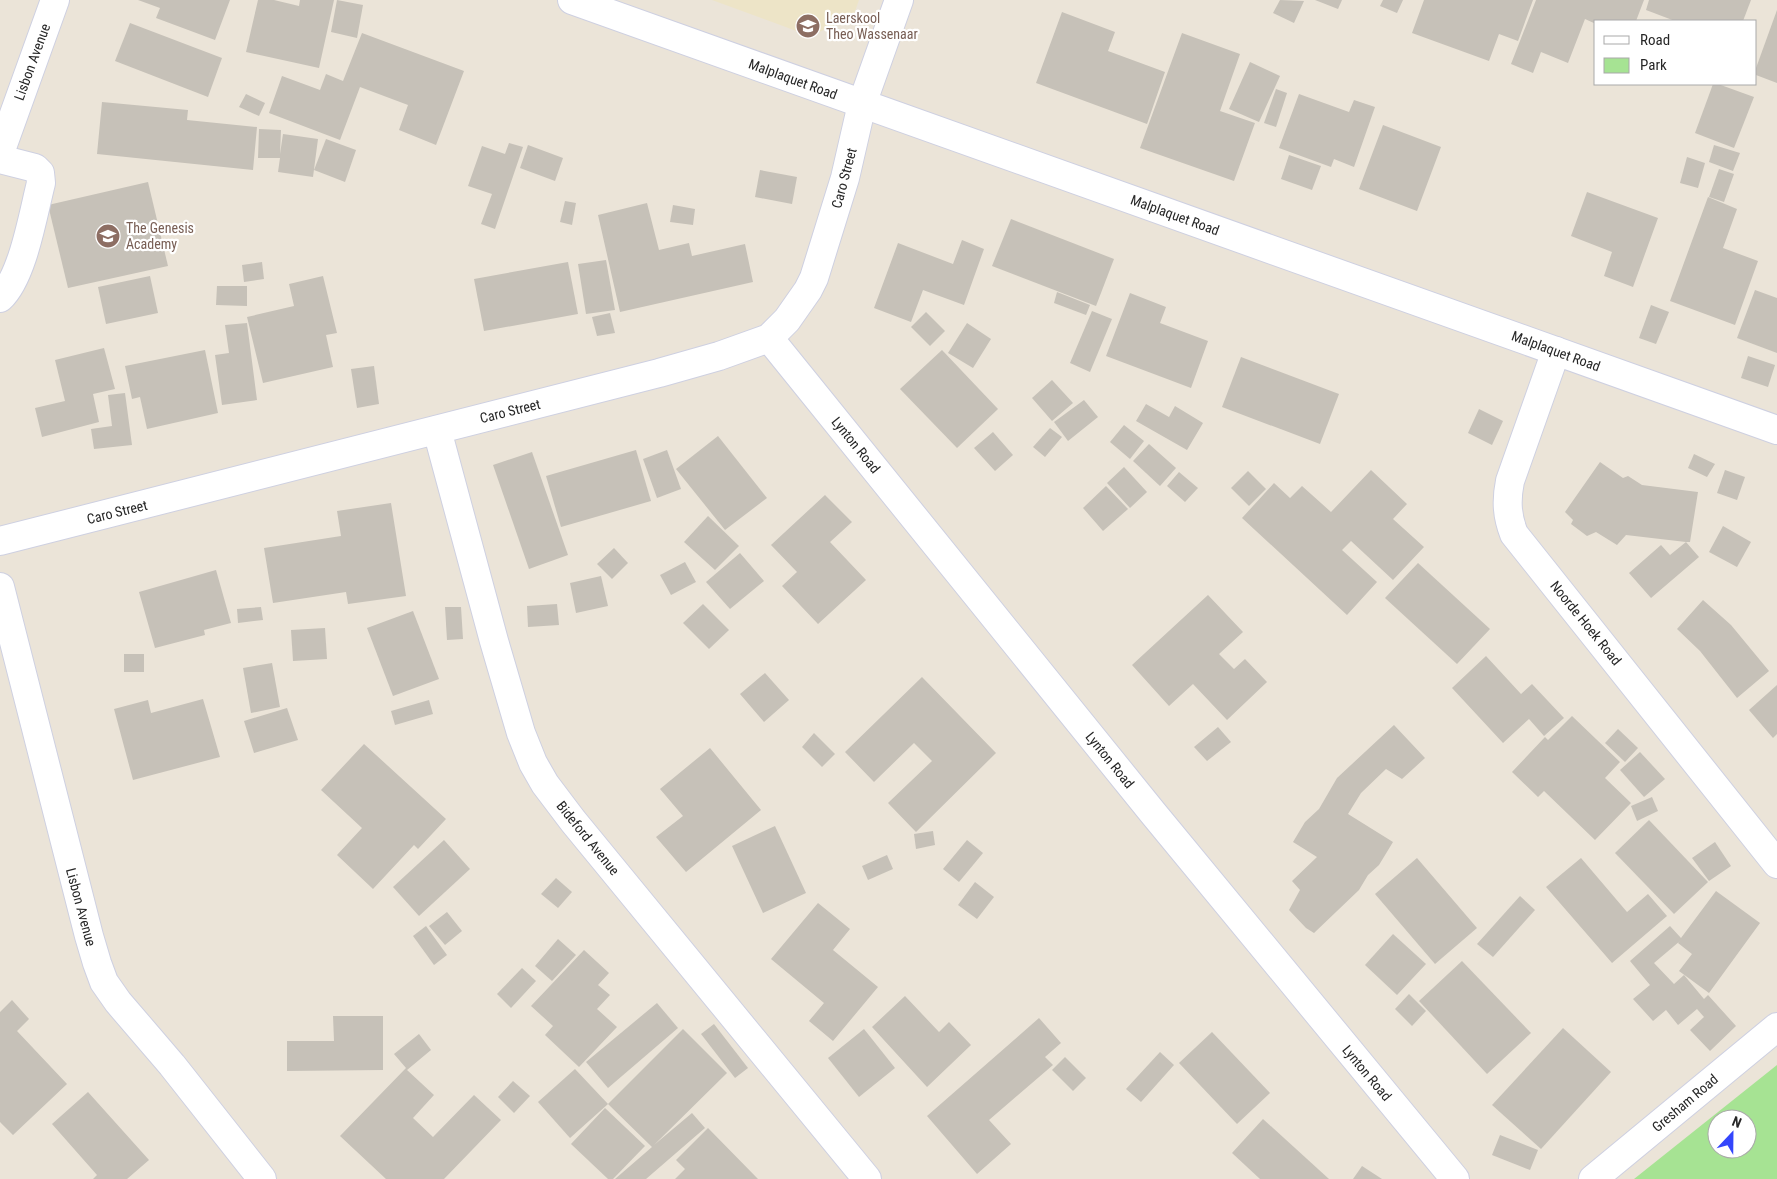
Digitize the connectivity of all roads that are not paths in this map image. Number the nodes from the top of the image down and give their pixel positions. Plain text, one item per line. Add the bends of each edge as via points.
1 (55, 0) edge
2 (572, 0) edge
3 (899, 0) edge
4 (862, 104) junction
5 (0, 153) edge
6 (0, 160) edge
7 (0, 298) edge
8 (769, 338) junction
9 (1556, 351) junction
10 (437, 430) junction
11 (1777, 430) edge
12 (0, 541) edge
13 (0, 587) edge
14 (1777, 864) edge
15 (1777, 1027) edge
16 (262, 1179) edge
17 (867, 1179) edge
18 (1455, 1179) edge
19 (1593, 1179) edge

1 - 5 street, Lisbon Avenue
2 - 4 street, Malplaquet Road
3 - 4 street, Caro Street
4 - 8 street, Caro Street via 814,278 787,320
4 - 9 street, Malplaquet Road
6 - 7 street via 36,168 41,183 13,280
8 - 10 street, Caro Street via 659,374
8 - 18 street, Lynton Road via 1153,813
9 - 11 street, Malplaquet Road
9 - 14 street, Noorde Hoek Road via 1510,481 1507,502 1514,534
10 - 12 street, Caro Street
10 - 17 street, Bideford Avenue via 513,708 533,763 545,784
13 - 16 street, Lisbon Avenue via 96,964 118,1002
15 - 19 street, Gresham Road

